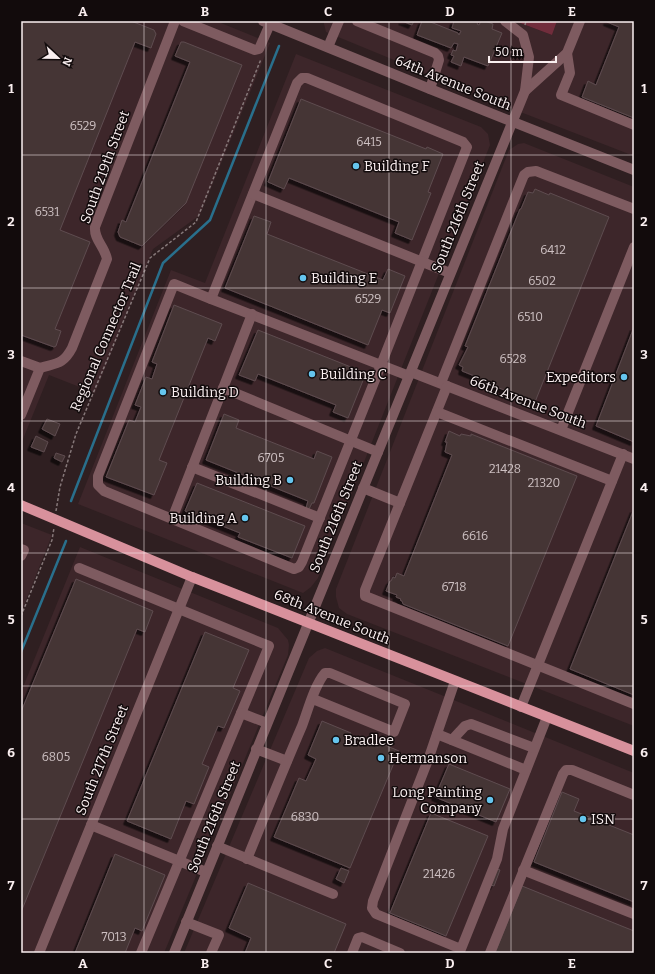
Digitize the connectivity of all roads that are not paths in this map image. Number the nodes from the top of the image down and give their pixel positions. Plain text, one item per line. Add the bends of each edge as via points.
1 (175, 21) edge
2 (183, 21) edge
3 (339, 21) edge
4 (357, 21) edge
5 (505, 21) edge
6 (580, 21) edge
7 (266, 22) edge
8 (328, 47) junction
9 (567, 53) junction
10 (430, 89) junction
11 (525, 91) junction
12 (512, 122) junction
13 (634, 125) edge
14 (634, 170) edge
15 (253, 194) junction
16 (634, 210) edge
17 (634, 248) edge
18 (422, 262) junction
19 (450, 273) junction
20 (211, 299) junction
21 (252, 314) junction
22 (21, 361) edge
23 (381, 365) junction
24 (40, 368) junction
25 (410, 374) junction
26 (444, 385) junction
27 (223, 388) junction
28 (437, 412) junction
29 (21, 415) edge
30 (561, 430) junction
31 (351, 441) junction
32 (378, 452) junction
33 (623, 454) junction
34 (634, 459) edge
35 (192, 467) junction
36 (612, 480) junction
37 (363, 488) junction
38 (400, 502) junction
39 (21, 505) edge
40 (320, 518) junction
41 (172, 519) junction
42 (21, 548) edge
43 (21, 556) edge
44 (79, 568) dead end
45 (192, 577) junction
46 (178, 610) junction
47 (308, 622) junction
48 (538, 666) junction
49 (455, 681) junction
50 (313, 699) junction
51 (634, 704) edge
52 (522, 707) junction
53 (241, 713) junction
54 (547, 717) junction
55 (267, 723) junction
56 (437, 734) junction
57 (452, 740) junction
58 (534, 748) junction
59 (256, 749) junction
60 (634, 751) edge
61 (287, 761) junction
62 (526, 770) junction
63 (634, 795) edge
64 (91, 825) junction
65 (217, 846) junction
66 (248, 859) junction
67 (179, 861) junction
68 (523, 870) junction
69 (206, 872) junction
70 (333, 894) dead end
71 (634, 914) edge
72 (186, 922) junction
73 (39, 953) edge
74 (141, 953) edge
75 (174, 953) edge
76 (211, 953) edge
77 (352, 953) edge
78 (400, 953) edge
79 (490, 953) edge

1 - 24 street, South 219th Street via 95,227 94,235 106,252 107,258 72,348 67,358 61,362
2 - 7 street via 255,50 259,49
3 - 8 street
4 - 10 street via 435,53 439,60
5 - 11 street via 523,35 529,57
6 - 9 street
7 - 8 street, 64th Avenue South
8 - 10 street, 64th Avenue South
9 - 11 street
9 - 13 street via 570,73 561,96
10 - 12 street, 64th Avenue South
11 - 12 street, South 216th Street
12 - 14 street, 64th Avenue South
12 - 19 street, South 216th Street
15 - 18 street
15 - 18 street via 297,83 302,78 314,81 463,142 467,147
15 - 20 street
16 - 26 street via 536,171 528,172 524,176
17 - 30 street
18 - 19 street
18 - 23 street
19 - 25 street, South 216th Street
20 - 21 street, 66th Avenue South
20 - 41 street, 66th Avenue South via 174,284 98,476 98,485 104,491
21 - 23 street, 66th Avenue South
21 - 27 street
22 - 24 street
23 - 25 street, 66th Avenue South
23 - 31 street
24 - 29 street
25 - 26 street, 66th Avenue South
25 - 32 street, South 216th Street
26 - 28 street
26 - 30 street, 66th Avenue South
27 - 31 street
27 - 35 street
28 - 36 street
28 - 38 street
30 - 33 street, 66th Avenue South
31 - 32 street
31 - 40 street
32 - 37 street, South 216th Street
33 - 34 street, 66th Avenue South
33 - 36 street
35 - 40 street
35 - 41 street
36 - 48 street
37 - 38 street
37 - 47 street, South 216th Street
38 - 48 street via 365,590 365,596
39 - 45 main road, 68th Avenue South
40 - 41 street via 302,562 294,569
42 - 43 street via 24,550
44 - 46 street
45 - 46 street, South 217th Street
45 - 47 main road, 68th Avenue South
46 - 53 street via 268,646
46 - 64 street, South 217th Street
47 - 49 main road, 68th Avenue South
47 - 55 street, South 216th Street
48 - 51 street
48 - 52 street
49 - 52 main road, 68th Avenue South
49 - 56 street
50 - 50 street via 394,732 405,704 330,673 325,673 321,678
50 - 61 street
52 - 54 main road, 68th Avenue South
53 - 55 street
53 - 67 street
54 - 58 street
54 - 60 main road, 68th Avenue South
55 - 59 street, South 216th Street
56 - 57 street
56 - 62 street via 373,901 372,908 376,914 461,948 497,859 503,829
57 - 58 street via 465,726 471,724
57 - 62 street
58 - 62 street
59 - 61 street
59 - 65 street, South 216th Street
61 - 66 street
63 - 68 street via 572,770 566,770
64 - 67 street
64 - 73 street, South 217th Street
65 - 66 street
65 - 69 street, South 216th Street
66 - 70 street
67 - 69 street
67 - 74 street
68 - 71 street
68 - 79 street
69 - 72 street, South 216th Street
72 - 75 street, South 216th Street
72 - 76 street via 219,935
77 - 78 street via 358,938 362,937

